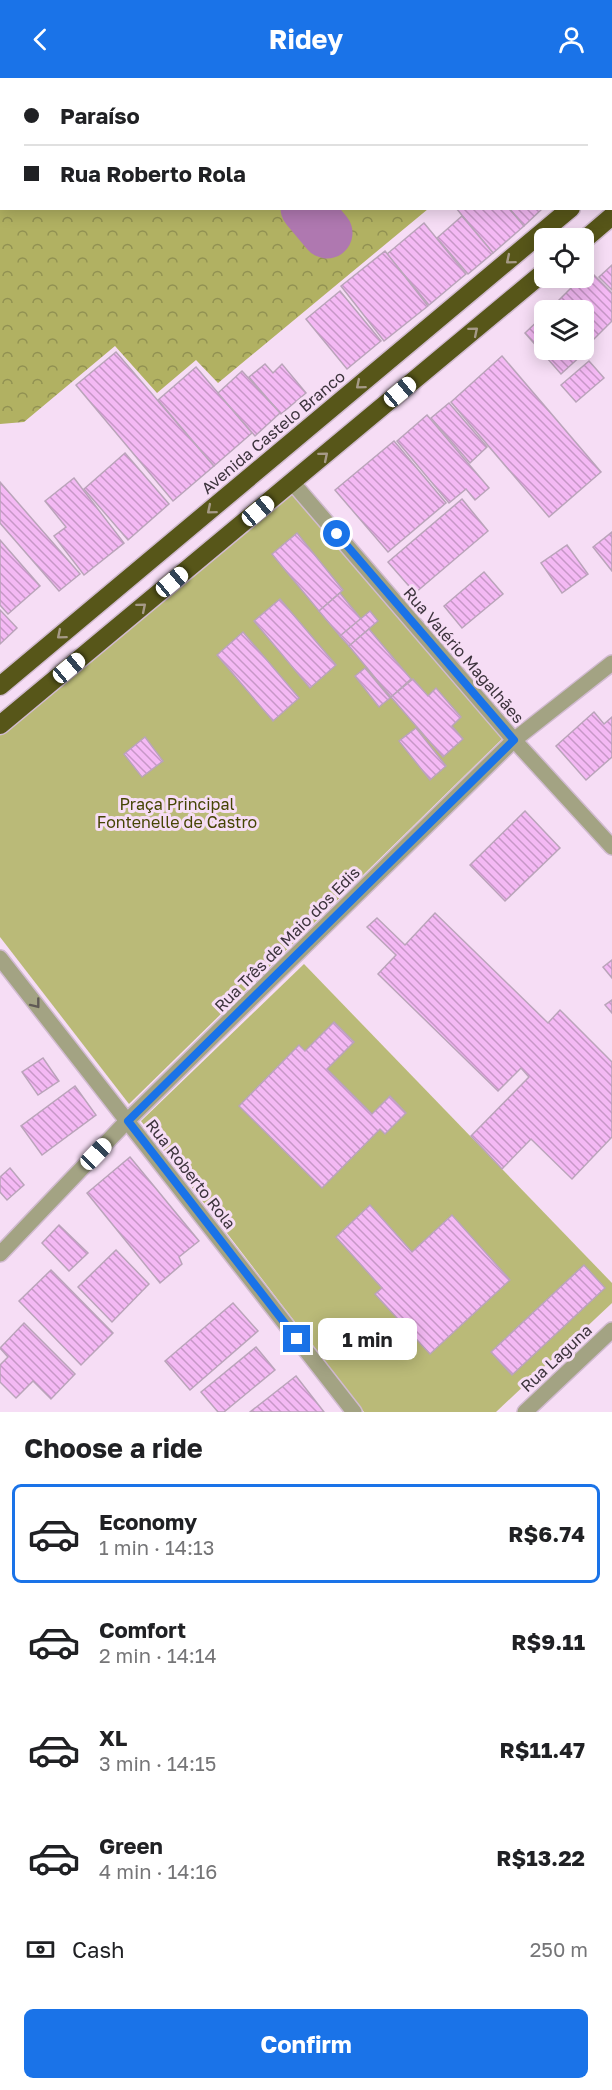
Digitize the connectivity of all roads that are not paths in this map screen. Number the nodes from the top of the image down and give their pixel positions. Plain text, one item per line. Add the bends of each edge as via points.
1 (569, 210) edge
2 (612, 216) edge
3 (594, 231) edge
4 (534, 280) edge
5 (292, 482) junction
6 (612, 663) edge
7 (0, 686) edge
8 (0, 725) edge
9 (514, 740) junction
10 (612, 847) edge
11 (0, 958) edge
12 (128, 1121) junction
13 (0, 1254) edge
14 (612, 1330) edge
15 (354, 1412) edge
16 (525, 1412) edge

1 -> 7 highway, Avenida Castelo Branco
2 - 3 highway
5 -> 4 highway
8 -> 5 highway
5 - 9 street, Rua Valério Magalhães
6 - 9 street, Rua Três de Maio dos Edis
9 - 10 street, Rua Valério Magalhães
9 - 12 street, Rua Três de Maio dos Edis
11 -> 12 street, Rua Roberto Rola
12 - 13 street, Rua Três de Maio dos Edis
12 - 15 street, Rua Roberto Rola
14 - 16 street, Rua Laguna

